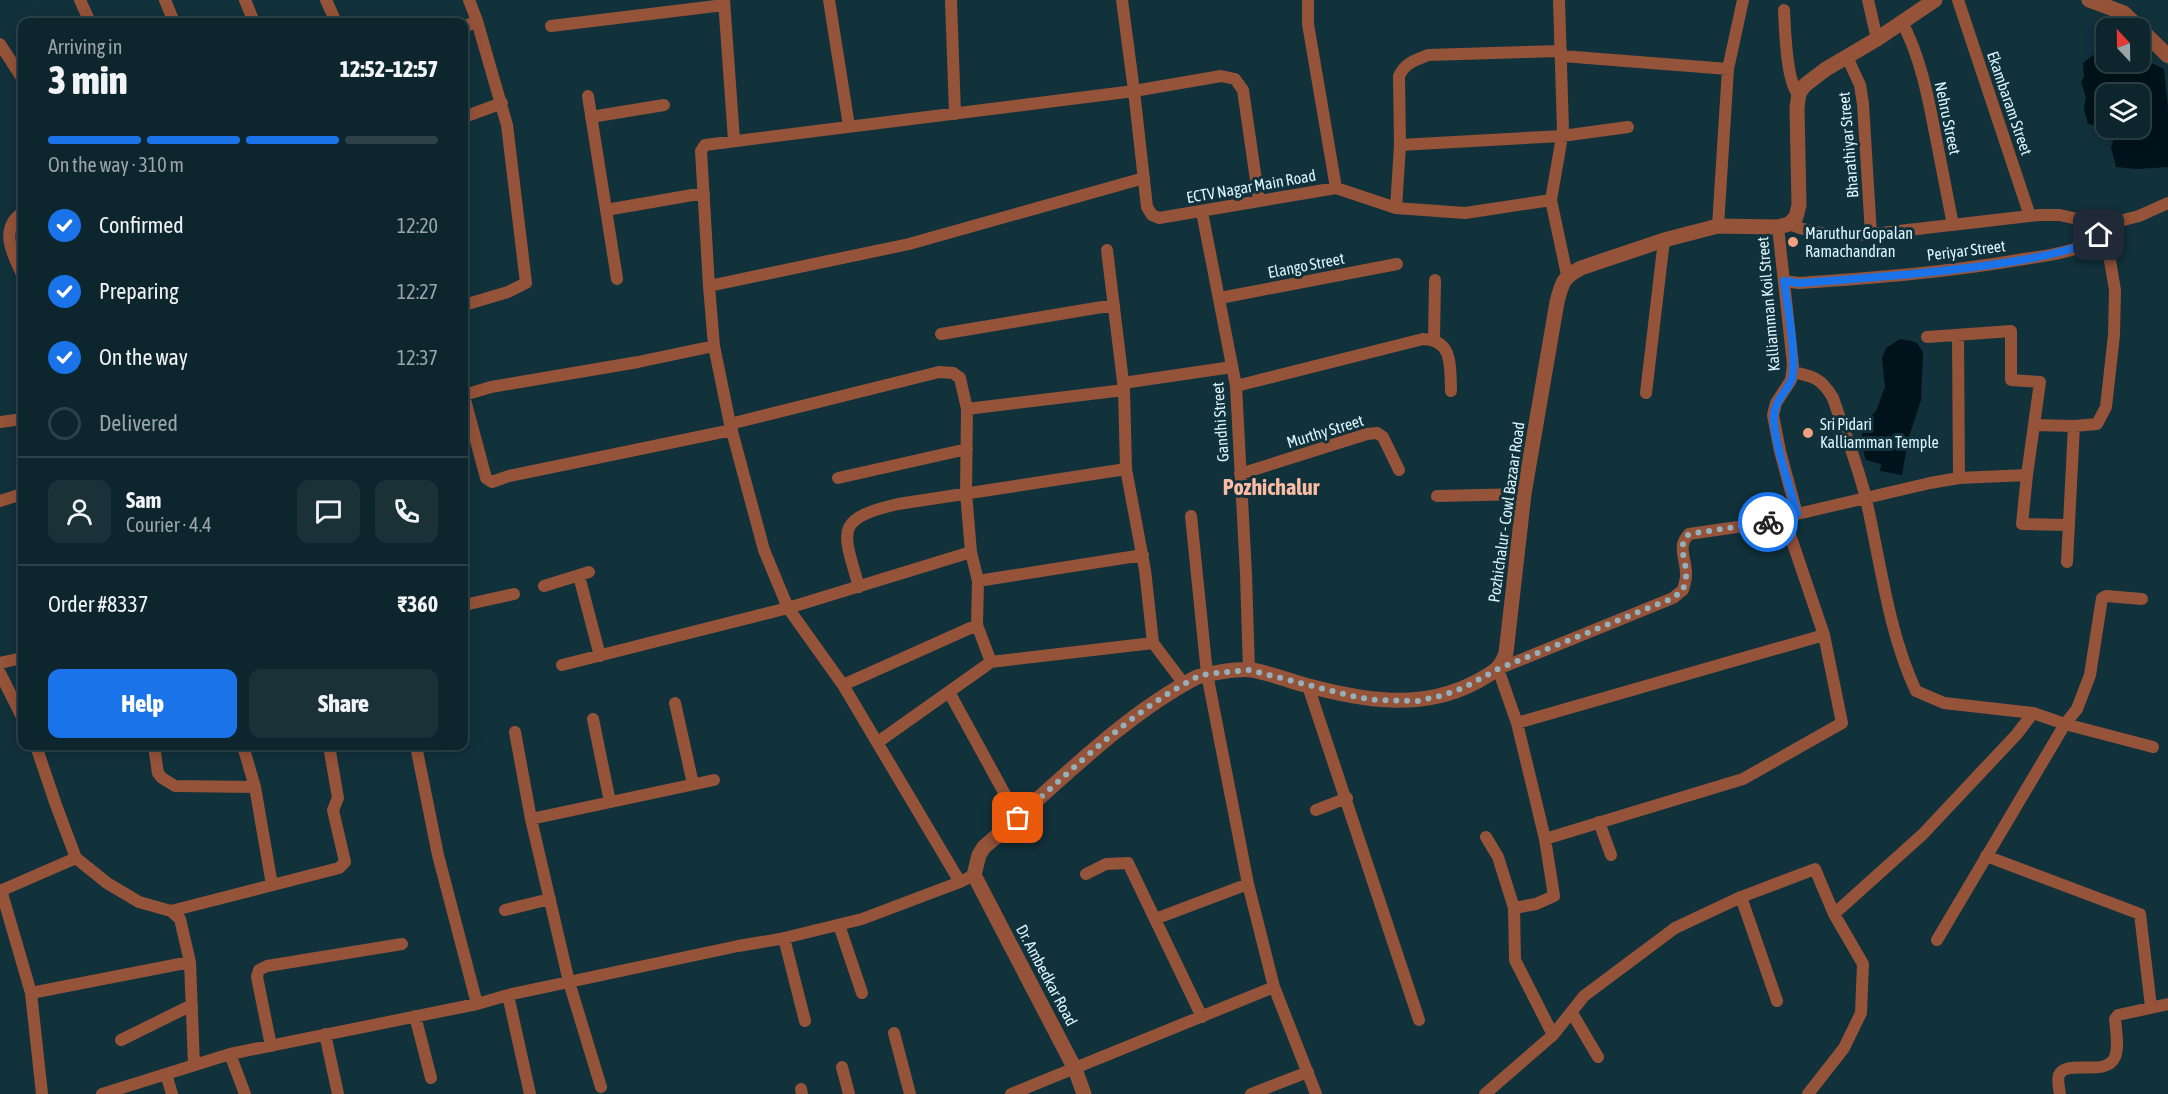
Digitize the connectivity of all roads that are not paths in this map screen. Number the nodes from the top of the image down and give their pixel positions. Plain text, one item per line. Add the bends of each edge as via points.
1 (80, 0) edge
2 (165, 0) edge
3 (245, 0) edge
4 (469, 0) edge
5 (829, 0) edge
6 (951, 0) edge
7 (1122, 0) edge
8 (1308, 0) edge
9 (1559, 0) edge
10 (1743, 0) edge
11 (1868, 0) edge
12 (1958, 0) edge
13 (2089, 0) edge
14 (329, 1) edge
15 (1933, 1) edge
16 (724, 2) edge
17 (1784, 10) dead end
18 (88, 18) edge
19 (172, 18) edge
20 (252, 18) edge
21 (335, 18) edge
22 (477, 21) junction
23 (1902, 22) junction
24 (468, 25) edge
25 (551, 26) dead end
26 (1877, 39) junction
27 (0, 44) edge
28 (1561, 54) junction
29 (2168, 56) edge
30 (1847, 57) junction
31 (1728, 69) junction
32 (18, 72) edge
33 (1134, 91) junction
34 (1799, 95) junction
35 (588, 96) dead end
36 (502, 103) junction
37 (664, 105) dead end
38 (955, 114) junction
39 (468, 116) edge
40 (591, 117) junction
41 (849, 126) junction
42 (1628, 127) dead end
43 (1562, 136) junction
44 (734, 140) junction
45 (1400, 146) junction
46 (1144, 178) junction
47 (1336, 188) junction
48 (704, 193) junction
49 (1551, 200) junction
50 (1260, 201) junction
51 (2168, 203) edge
52 (1396, 208) junction
53 (606, 210) junction
54 (1202, 212) junction
55 (18, 216) edge
56 (2030, 216) junction
57 (2103, 223) junction
58 (1953, 225) junction
59 (1718, 226) junction
60 (1784, 226) junction
61 (1871, 234) junction
62 (1664, 240) junction
63 (1107, 250) dead end
64 (1397, 264) dead end
65 (18, 266) edge
66 (1567, 275) junction
67 (617, 279) dead end
68 (1435, 280) dead end
69 (1784, 281) junction
70 (710, 286) junction
71 (1220, 298) junction
72 (468, 304) edge
73 (1114, 305) junction
74 (941, 334) dead end
75 (1958, 335) junction
76 (1927, 337) dead end
77 (1434, 339) junction
78 (714, 346) junction
79 (1232, 367) junction
80 (1792, 372) junction
81 (1236, 386) junction
82 (1124, 387) junction
83 (1451, 391) dead end
84 (1646, 393) dead end
85 (468, 395) edge
86 (967, 409) junction
87 (468, 412) edge
88 (18, 420) edge
89 (0, 422) edge
90 (2034, 425) junction
91 (2074, 426) junction
92 (731, 427) junction
93 (967, 449) junction
94 (1126, 469) junction
95 (1399, 470) dead end
96 (1240, 474) junction
97 (2027, 475) junction
98 (838, 478) dead end
99 (1959, 478) junction
100 (966, 493) junction
101 (1524, 494) junction
102 (18, 495) edge
103 (1437, 496) dead end
104 (1866, 497) junction
105 (0, 501) edge
106 (1797, 514) junction
107 (1191, 516) dead end
108 (1785, 520) junction
109 (2068, 525) junction
110 (971, 552) junction
111 (1143, 555) junction
112 (2067, 562) dead end
113 (978, 581) junction
114 (544, 586) dead end
115 (859, 586) junction
116 (514, 594) dead end
117 (2142, 599) dead end
118 (468, 604) edge
119 (788, 608) junction
120 (977, 625) junction
121 (1824, 635) junction
122 (1153, 643) junction
123 (600, 656) junction
124 (18, 659) edge
125 (991, 662) junction
126 (0, 663) edge
127 (562, 665) dead end
128 (1498, 669) junction
129 (1249, 670) junction
130 (0, 673) edge
131 (1207, 674) junction
132 (1184, 684) junction
133 (843, 685) junction
134 (1308, 686) junction
135 (5, 692) edge
136 (949, 692) junction
137 (675, 703) dead end
138 (18, 711) edge
139 (2033, 713) junction
140 (593, 719) dead end
141 (1517, 723) junction
142 (2065, 724) junction
143 (514, 732) dead end
144 (878, 742) junction
145 (2153, 747) dead end
146 (37, 750) edge
147 (155, 750) edge
148 (244, 750) edge
149 (331, 750) edge
150 (417, 750) edge
151 (714, 780) dead end
152 (693, 784) junction
153 (255, 787) junction
154 (1347, 798) junction
155 (610, 802) junction
156 (1316, 810) dead end
157 (1018, 818) junction
158 (531, 819) junction
159 (1599, 822) junction
160 (1486, 837) dead end
161 (1545, 838) junction
162 (1611, 855) dead end
163 (1986, 856) junction
164 (76, 858) junction
165 (1086, 874) dead end
166 (974, 875) junction
167 (960, 882) junction
168 (1248, 884) junction
169 (272, 885) junction
170 (1, 890) edge
171 (1741, 897) junction
172 (550, 899) junction
173 (1514, 908) junction
174 (505, 910) dead end
175 (171, 911) junction
176 (1834, 914) junction
177 (1155, 919) junction
178 (839, 925) junction
179 (784, 938) junction
180 (1937, 940) dead end
181 (402, 944) dead end
182 (190, 962) junction
183 (569, 982) junction
184 (1274, 987) junction
185 (31, 993) junction
186 (862, 993) dead end
187 (508, 995) junction
188 (1777, 1001) dead end
189 (477, 1004) junction
190 (2168, 1004) edge
191 (192, 1005) junction
192 (2151, 1007) junction
193 (1572, 1013) junction
194 (415, 1016) junction
195 (1202, 1017) junction
196 (1419, 1020) dead end
197 (805, 1021) dead end
198 (894, 1033) dead end
199 (325, 1034) junction
200 (1553, 1035) junction
201 (121, 1040) dead end
202 (271, 1046) junction
203 (230, 1054) junction
204 (1598, 1058) dead end
205 (194, 1065) junction
206 (842, 1067) dead end
207 (1075, 1069) junction
208 (1308, 1072) junction
209 (166, 1074) junction
210 (431, 1078) dead end
211 (601, 1087) dead end
212 (42, 1094) edge
213 (103, 1094) edge
214 (172, 1094) edge
215 (245, 1094) edge
216 (338, 1094) edge
217 (530, 1094) edge
218 (849, 1094) edge
219 (910, 1094) edge
220 (1011, 1094) edge
221 (1084, 1094) edge
222 (1251, 1094) edge
223 (1316, 1094) edge
224 (1485, 1094) edge
225 (1808, 1094) edge
226 (2060, 1094) edge

1 - 18 street
2 - 19 street
3 - 20 street
4 - 22 street
5 - 41 street
6 - 38 street
7 - 33 street, ECTV Nagar Main Road
8 - 47 street via 1308,24
9 - 28 street
10 - 31 street
11 - 26 street
12 - 56 street, Ekambaram Street
13 - 29 street via 2124,13
14 - 21 street
15 - 23 street
16 - 25 street
16 - 44 street
17 - 34 street via 1785,44 1793,86
22 - 24 street
22 - 36 street
23 - 26 street
23 - 58 street, Nehru Street via 1929,100
26 - 30 street
27 - 32 street
28 - 31 street
28 - 43 street
28 - 45 street via 1428,55 1412,60 1399,76
30 - 34 street via 1805,85
30 - 61 street, Bharathiyar Street via 1860,85 1863,104
31 - 59 street
33 - 38 street
33 - 46 street, ECTV Nagar Main Road
33 - 50 street via 1221,76 1235,80 1243,90
34 - 60 street via 1799,205 1796,217
35 - 40 street
36 - 39 street
36 - 72 street via 526,283
37 - 40 street
38 - 41 street
40 - 53 street
41 - 44 street
42 - 43 street
43 - 45 street
43 - 49 street
44 - 48 street via 702,147
45 - 52 street
46 - 54 street, ECTV Nagar Main Road via 1147,207 1152,214 1159,218
46 - 70 street via 909,244
47 - 50 street, ECTV Nagar Main Road
47 - 52 street, ECTV Nagar Main Road
48 - 53 street
48 - 70 street
49 - 52 street, ECTV Nagar Main Road via 1465,213
49 - 66 street
50 - 54 street, ECTV Nagar Main Road
51 - 57 street via 2139,216
53 - 67 street
54 - 71 street, Gandhi Street
55 - 65 street via 8,224 5,233
56 - 57 street via 2060,215
56 - 58 street
57 - 69 street, Periyar Street via 2094,240 2050,255 1955,270
57 - 91 street via 2115,290 2106,407 2097,424
58 - 61 street
59 - 60 street
59 - 62 street
60 - 61 street via 1832,235
60 - 69 street, Kalliamman Koil Street
62 - 66 street
62 - 84 street
63 - 73 street
64 - 71 street, Elango Street
66 - 101 street, Pozhichalur - Cowl Bazaar Road via 1557,302
68 - 77 street
69 - 80 street, Kalliamman Koil Street
70 - 78 street
71 - 79 street, Gandhi Street
73 - 74 street
73 - 82 street
75 - 76 street
75 - 90 street via 2011,331 2011,380 2040,382
75 - 99 street
77 - 81 street
77 - 83 street via 1449,356
78 - 85 street via 491,387
78 - 92 street
79 - 81 street, Gandhi Street
79 - 82 street
80 - 104 street via 1825,384
80 - 106 street, Kalliamman Koil Street via 1773,415
81 - 96 street, Gandhi Street
82 - 86 street
82 - 94 street
86 - 92 street via 960,378 939,372
86 - 93 street
87 - 92 street via 480,461 486,478 492,482
88 - 89 street
90 - 91 street
90 - 97 street
91 - 109 street
92 - 119 street via 764,550
93 - 98 street
93 - 100 street
94 - 100 street
94 - 111 street
95 - 96 street, Murthy Street via 1383,437 1377,433
96 - 129 street, Gandhi Street
97 - 99 street
97 - 109 street via 2022,524
99 - 104 street
100 - 110 street
100 - 115 street via 881,508 848,526 846,543
101 - 103 street
101 - 128 street, Pozhichalur - Cowl Bazaar Road via 1506,653
102 - 105 street
104 - 106 street
104 - 139 street via 1892,620 1916,691 1944,703
106 - 108 street
107 - 131 street
108 - 121 street
108 - 128 street via 1689,534 1681,547 1686,576 1678,594
109 - 112 street
110 - 113 street
110 - 115 street
111 - 113 street
111 - 122 street
113 - 120 street
114 - 123 street via 584,574
115 - 119 street
116 - 118 street
117 - 142 street via 2102,598 2090,675 2077,709
119 - 123 street
119 - 133 street
120 - 125 street
120 - 133 street
121 - 141 street
121 - 159 street via 1842,723 1743,778
122 - 125 street
122 - 132 street
123 - 127 street
124 - 126 street
125 - 136 street
128 - 134 street via 1465,687 1418,701 1376,700
128 - 141 street
129 - 131 street
129 - 134 street
130 - 135 street
131 - 132 street
131 - 168 street
132 - 157 street via 1098,747
133 - 144 street
134 - 154 street
135 - 138 street
136 - 144 street
136 - 157 street
137 - 152 street
139 - 142 street
139 - 176 street via 1923,834
140 - 155 street
141 - 161 street
142 - 145 street
142 - 163 street
143 - 158 street
144 - 167 street
146 - 164 street
147 - 153 street via 158,773 175,786
148 - 153 street
149 - 169 street via 338,798 333,810 345,862 339,868
150 - 189 street via 438,855
151 - 152 street
152 - 155 street
153 - 169 street
154 - 156 street
154 - 196 street
155 - 158 street
157 - 166 street via 984,847
158 - 172 street
159 - 161 street
159 - 162 street
160 - 173 street via 1498,857
161 - 173 street via 1554,896
163 - 180 street
163 - 192 street via 2140,914
164 - 170 street
164 - 175 street via 139,902
165 - 177 street via 1106,864 1128,863
166 - 167 street
166 - 207 street, Dr. Ambedkar Road
167 - 178 street
168 - 177 street
168 - 184 street
169 - 175 street
170 - 185 street
171 - 176 street via 1815,869
171 - 188 street
171 - 193 street via 1675,928 1584,996
172 - 174 street
172 - 183 street
173 - 200 street via 1515,960
175 - 182 street via 180,919
176 - 225 street via 1863,964 1861,1013 1844,1048
177 - 195 street
178 - 179 street
178 - 186 street
179 - 183 street
179 - 197 street
181 - 202 street via 259,970 257,977
182 - 185 street
182 - 191 street
183 - 187 street
183 - 211 street
184 - 195 street
184 - 208 street
185 - 212 street
187 - 189 street
187 - 217 street
189 - 194 street
190 - 192 street
191 - 201 street
191 - 205 street
192 - 226 street via 2118,1015 2112,1063 2060,1072
193 - 200 street
193 - 204 street
194 - 199 street
194 - 210 street
195 - 207 street
198 - 219 street
199 - 202 street
199 - 216 street
200 - 224 street
202 - 203 street
203 - 205 street
203 - 215 street
205 - 209 street
206 - 218 street
207 - 220 street
207 - 221 street, Dr. Ambedkar Road
208 - 222 street
208 - 223 street
209 - 213 street
209 - 214 street

